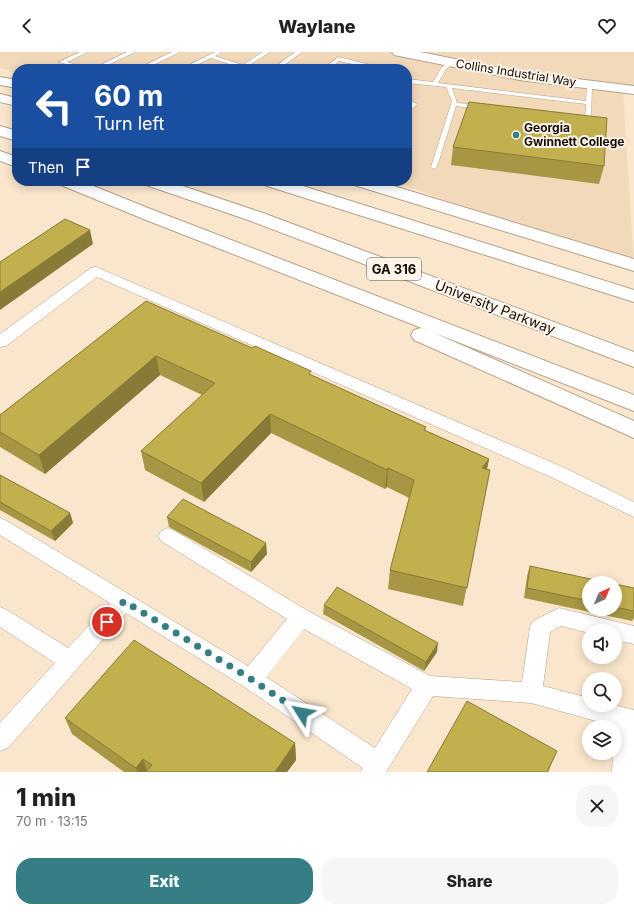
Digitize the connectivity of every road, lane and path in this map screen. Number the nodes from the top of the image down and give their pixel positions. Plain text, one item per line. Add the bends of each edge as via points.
1 (85, 52) edge
2 (132, 52) edge
3 (177, 52) edge
4 (219, 52) edge
5 (267, 52) edge
6 (299, 52) edge
7 (399, 52) edge
8 (210, 56) junction
9 (451, 63) junction
10 (70, 64) edge
11 (105, 64) edge
12 (151, 64) edge
13 (194, 64) edge
14 (234, 64) edge
15 (248, 64) edge
16 (282, 64) edge
17 (332, 64) edge
18 (355, 64) edge
19 (0, 81) edge
20 (412, 82) edge
21 (12, 83) edge
22 (434, 85) junction
23 (590, 85) junction
24 (448, 86) junction
25 (634, 90) edge
26 (0, 98) edge
27 (12, 101) edge
28 (589, 103) junction
29 (454, 104) junction
30 (486, 108) edge
31 (572, 119) edge
32 (0, 130) edge
33 (12, 134) edge
34 (0, 156) edge
35 (12, 160) edge
36 (434, 167) dead end
37 (79, 186) edge
38 (167, 186) edge
39 (286, 186) edge
40 (376, 186) edge
41 (147, 214) junction
42 (634, 265) edge
43 (634, 296) edge
44 (0, 342) edge
45 (634, 360) edge
46 (634, 403) edge
47 (634, 430) edge
48 (634, 510) edge
49 (0, 526) edge
50 (168, 536) dead end
51 (124, 601) junction
52 (0, 616) edge
53 (301, 617) junction
54 (634, 635) edge
55 (71, 662) junction
56 (251, 679) junction
57 (427, 686) junction
58 (531, 693) junction
59 (630, 720) edge
60 (0, 740) edge
61 (376, 768) edge
62 (624, 772) edge

1 - 10 lane via 62,62
2 - 11 lane
3 - 12 lane
4 - 8 lane
5 - 15 lane
6 - 16 lane
7 - 9 main road, Collins Industrial Way
8 - 13 lane
8 - 14 lane
9 - 22 lane via 444,68
9 - 23 main road, Collins Industrial Way via 520,76
17 - 18 lane via 338,59
19 - 21 main road
20 - 22 lane
22 - 24 lane
23 - 25 main road, Collins Industrial Way
23 - 28 lane
24 - 28 lane
24 - 29 lane
26 - 27 main road
28 - 31 lane via 588,122
29 - 30 lane
29 - 36 lane
32 - 33 main road
34 - 35 main road
37 - 41 main road
38 - 45 main road, University Parkway / GA 316 via 257,217
39 - 43 main road
40 - 42 main road
41 - 46 main road
41 - 47 main road
44 - 48 street via 96,271 560,473
49 - 51 street
50 - 53 street
51 - 55 street
51 - 56 street
52 - 55 street
53 - 56 street
53 - 57 street
54 - 58 street via 559,617 540,627
55 - 60 street
56 - 61 street
57 - 58 street
57 - 61 street
58 - 59 street
59 - 62 street

